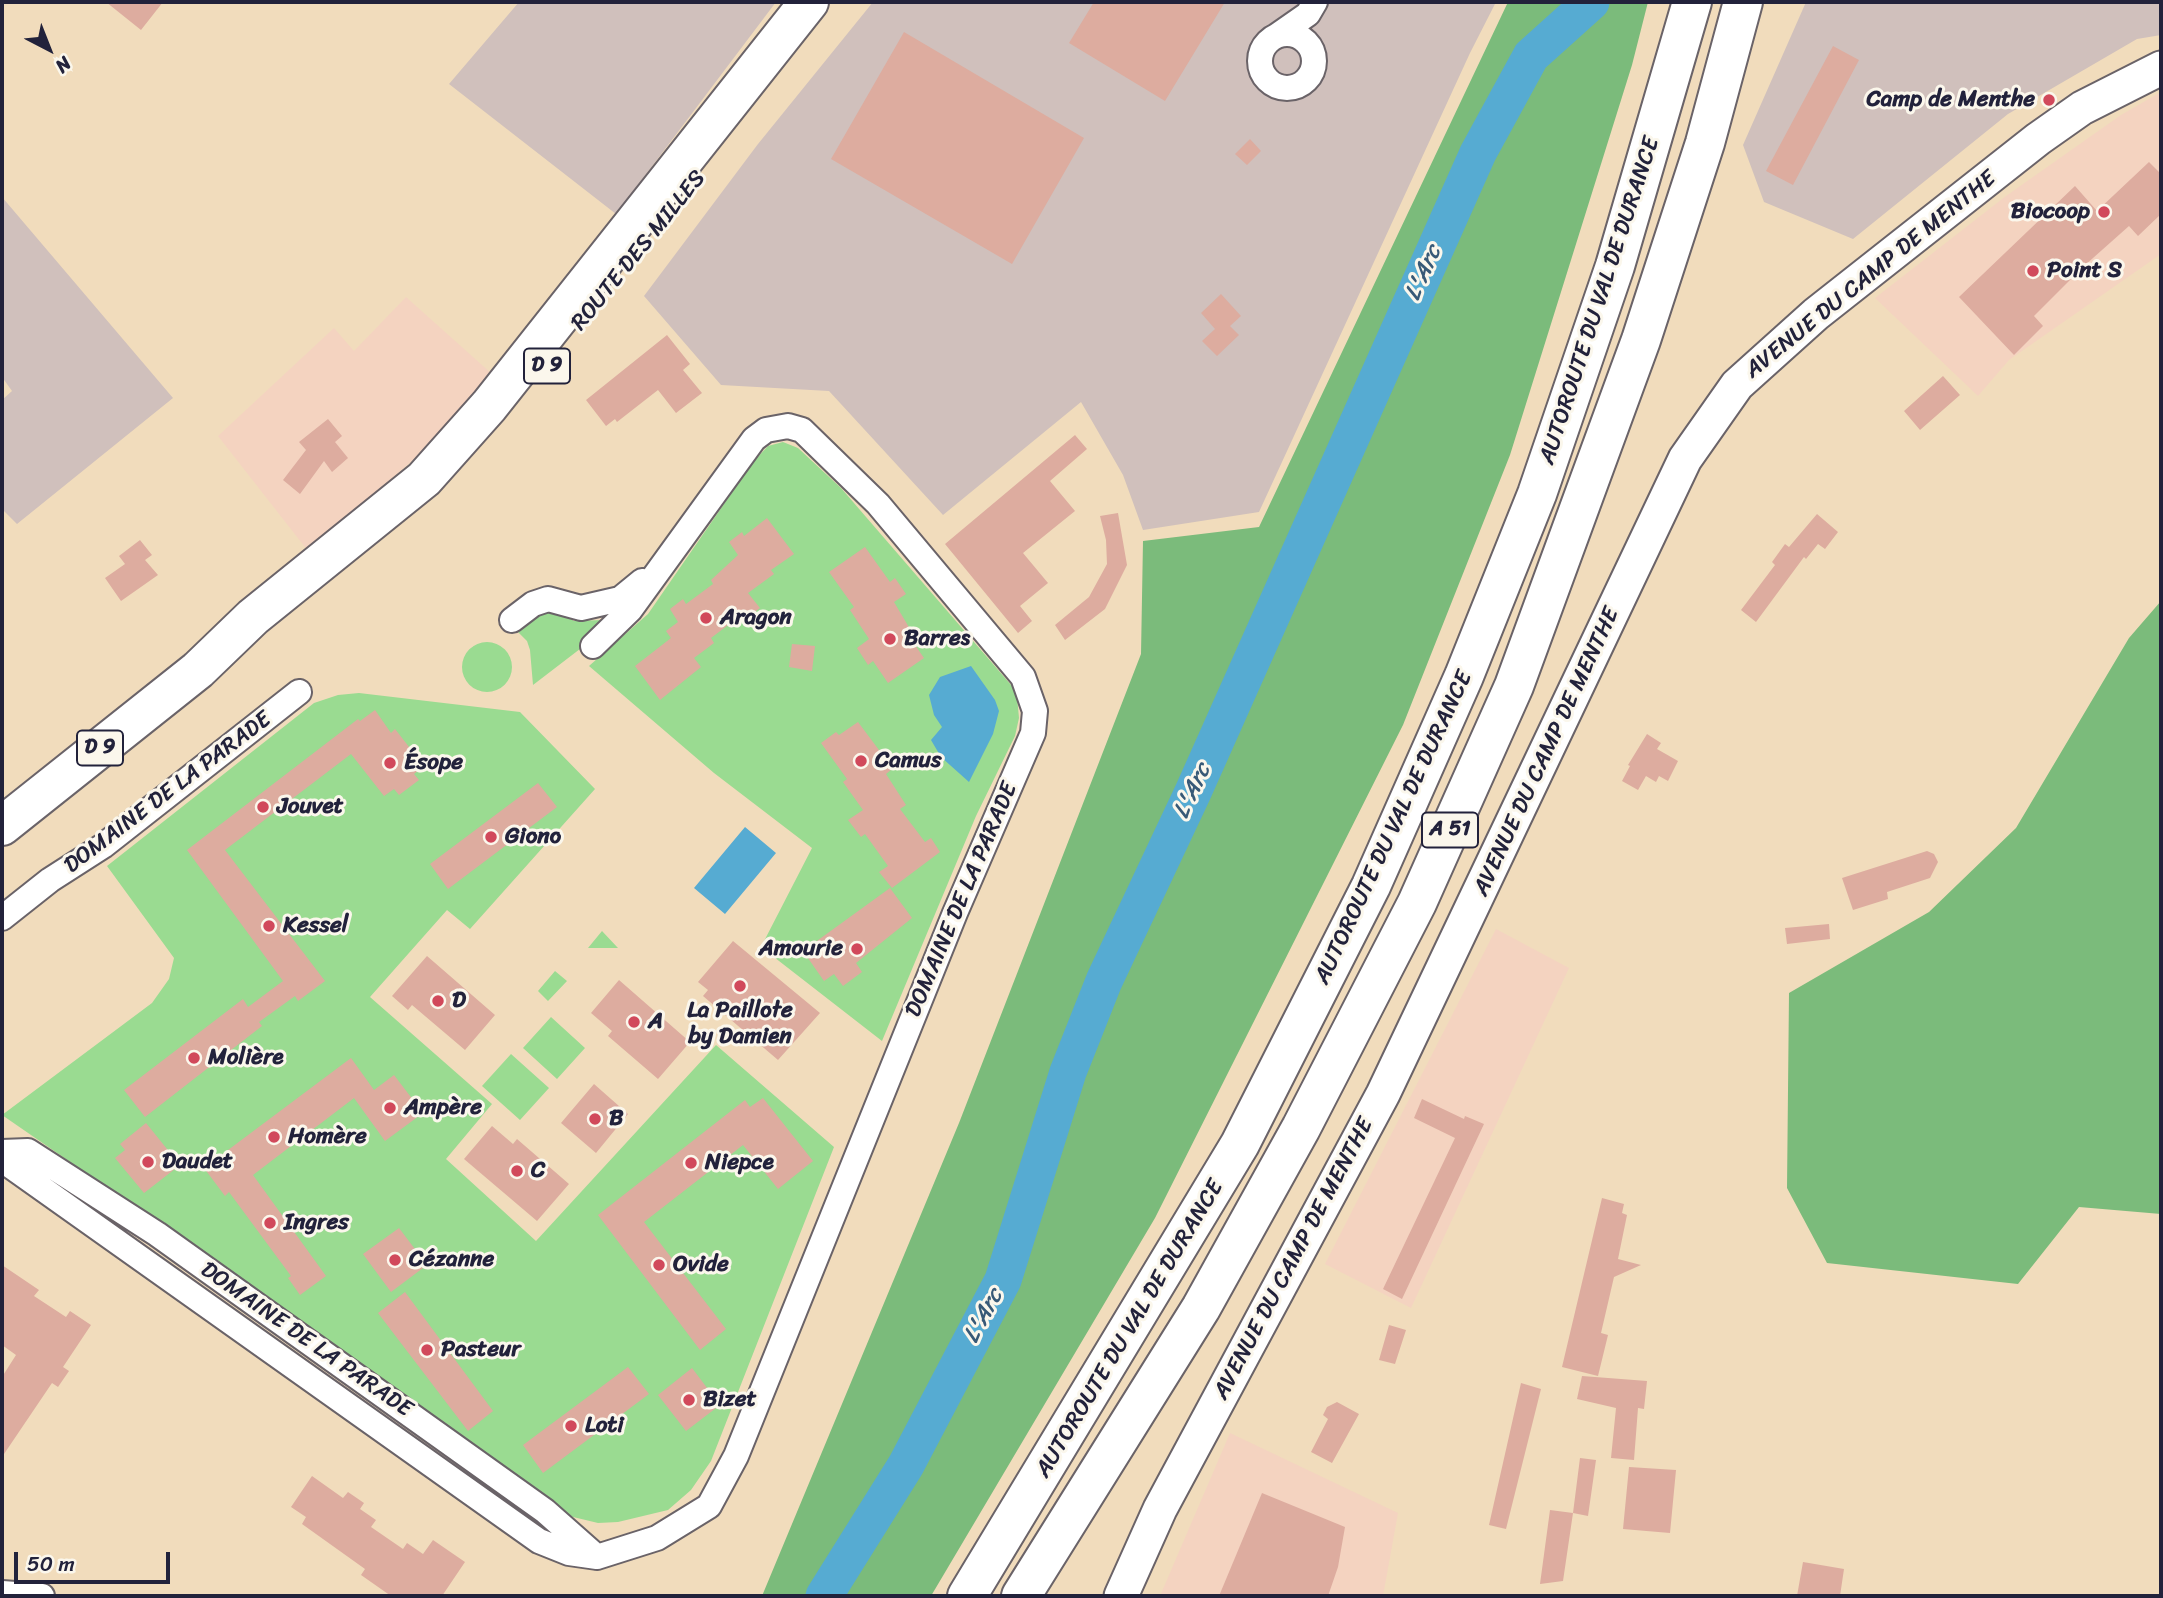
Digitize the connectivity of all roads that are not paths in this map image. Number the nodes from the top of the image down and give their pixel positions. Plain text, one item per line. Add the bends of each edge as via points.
1 (809, 2) edge
2 (839, 2) edge
3 (1743, 2) edge
4 (1690, 6) edge
5 (1311, 8) edge
6 (1268, 42) junction
7 (1311, 50) junction
8 (2161, 68) edge
9 (662, 566) junction
10 (512, 620) dead end
11 (593, 646) dead end
12 (198, 670) junction
13 (299, 692) dead end
14 (2, 826) edge
15 (2, 918) edge
16 (2, 1152) edge
17 (2, 1160) edge
18 (597, 1557) junction
19 (2, 1593) edge
20 (42, 1596) edge
21 (967, 1596) edge
22 (1021, 1596) edge
23 (1121, 1596) edge

1 - 12 main road, ROUTE DES MILLES / D 9 via 489,407 433,469 253,617
2 - 12 main road, ROUTE DES MILLES / D 9 via 507,417 452,477 342,573 265,631
3 - 22 main road, AUTOROUTE DU VAL DE DURANCE / A 51 via 1705,143 1641,340 1514,685 1417,903 1301,1128 1201,1308
4 - 21 main road, AUTOROUTE DU VAL DE DURANCE / A 51 via 1615,267 1537,494 1464,676 1371,886 1240,1144
5 - 6 street
5 - 7 street
6 - 7 street via 1279,36 1296,36
6 - 7 street via 1261,66 1266,78 1278,86 1294,87 1306,80 1313,68
8 - 23 main road, AVENUE DU CAMP DE MENTHE via 2082,108 2038,139 1816,314 1737,385 1685,458 1383,1094 1160,1509
9 - 10 street, DOMAINE DE LA PARADE via 620,599 581,608 548,599
9 - 11 street, DOMAINE DE LA PARADE via 630,610
9 - 18 street, DOMAINE DE LA PARADE via 754,439 777,426 802,430 878,504 1015,667 1031,694 1034,722 725,1477 709,1506 681,1526
12 - 14 main road, ROUTE DES MILLES / D 9
13 - 15 street, DOMAINE DE LA PARADE via 103,846
16 - 18 street, DOMAINE DE LA PARADE via 28,1151 156,1234 545,1510
17 - 18 street, DOMAINE DE LA PARADE via 519,1530 569,1553
19 - 20 street

